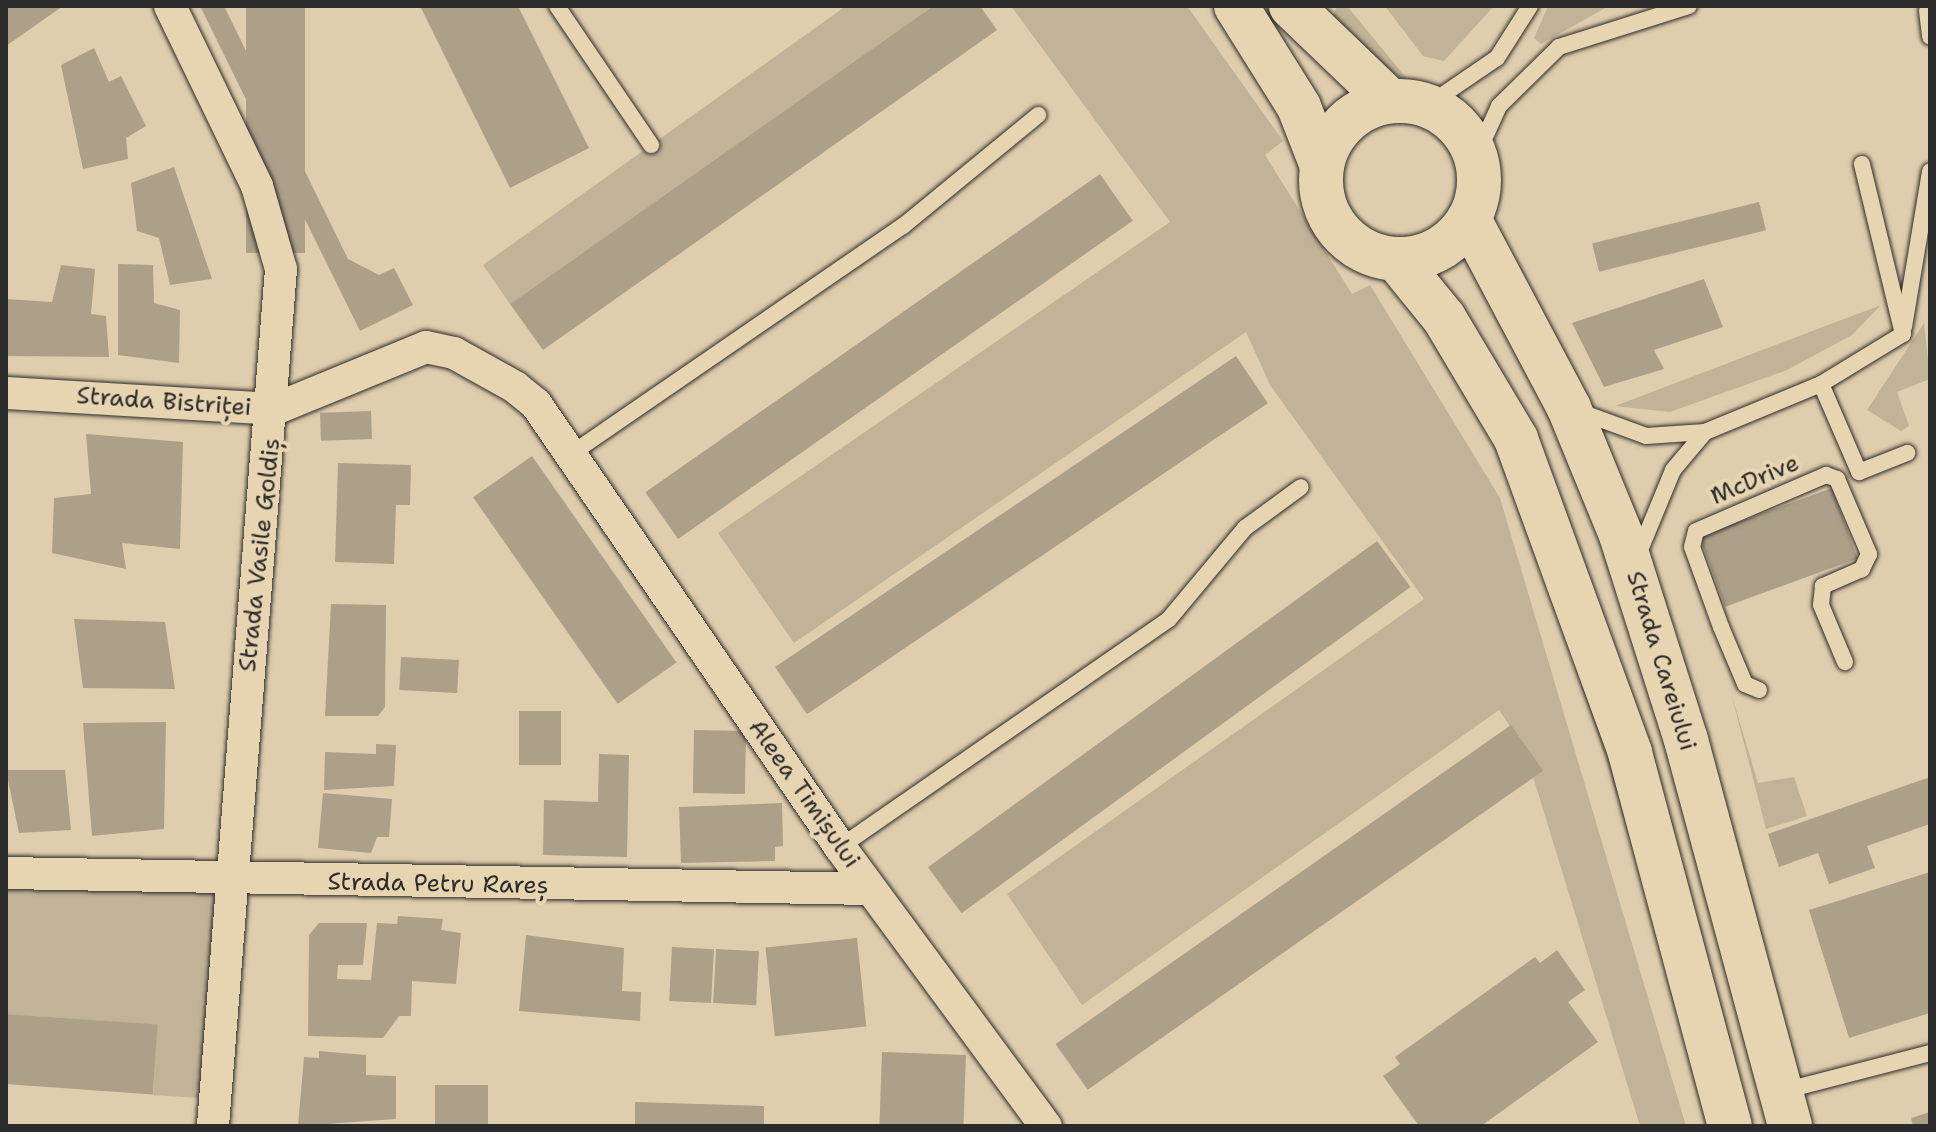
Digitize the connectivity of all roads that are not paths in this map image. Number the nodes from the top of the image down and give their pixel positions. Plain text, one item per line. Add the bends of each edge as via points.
1 (170, 6) edge
2 (1236, 6) edge
3 (1530, 6) edge
4 (1689, 6) edge
5 (560, 7) edge
6 (1294, 8) edge
7 (1927, 11) dead end
8 (1930, 37) edge
9 (1409, 103) junction
10 (1038, 115) dead end
11 (651, 145) dead end
12 (1476, 157) junction
13 (1862, 164) dead end
14 (1322, 166) junction
15 (1930, 171) edge
16 (1469, 219) junction
17 (1396, 259) junction
18 (1903, 334) junction
19 (454, 353) joint
20 (1821, 384) junction
21 (6, 393) edge
22 (1569, 408) junction
23 (275, 409) junction
24 (1705, 432) junction
25 (1907, 453) dead end
26 (571, 454) junction
27 (1301, 487) dead end
28 (1634, 572) junction
29 (1845, 662) dead end
30 (1759, 690) dead end
31 (840, 847) junction
32 (6, 873) edge
33 (228, 881) junction
34 (870, 889) junction
35 (1930, 1053) edge
36 (1786, 1108) edge
37 (213, 1126) edge
38 (1046, 1126) edge
39 (1730, 1126) edge

1 - 23 street, Strada Vasile Goldiș via 257,186 281,269
2 - 14 main road via 1299,107
3 - 9 lane via 1497,58
4 - 12 lane via 1559,47 1499,106
5 - 11 lane
6 - 9 main road
7 - 8 lane
9 - 12 main road via 1457,124
9 - 14 main road via 1345,122
10 - 26 lane via 903,226
12 - 16 main road
13 - 18 lane
14 - 17 main road via 1322,193 1347,239
15 - 18 lane
16 - 17 main road via 1438,250
16 - 22 main road, Strada Careiului
17 - 39 main road via 1444,318 1516,439 1630,753
18 - 20 lane
19 - 23 street, Strada Bistriței via 426,347
19 - 26 street, Aleea Timișului via 536,404
20 - 24 lane
20 - 25 lane via 1859,472
21 - 23 street, Strada Bistriței
22 - 24 lane via 1646,436
22 - 28 main road, Strada Careiului
23 - 33 street, Strada Vasile Goldiș
24 - 28 lane via 1673,470
26 - 31 street, Aleea Timișului
27 - 31 lane via 1245,528 1169,619
28 - 36 main road, Strada Careiului
29 - 30 lane, McDrive via 1821,605 1823,586 1862,569 1869,554 1837,479 1826,475 1696,531 1692,547 1721,627 1745,684
31 - 34 street, Aleea Timișului
32 - 33 street, Strada Petru Rareș
33 - 34 street, Strada Petru Rareș
33 - 37 street, Strada Vasile Goldiș
34 - 38 street, Aleea Timișului
35 - 36 lane

